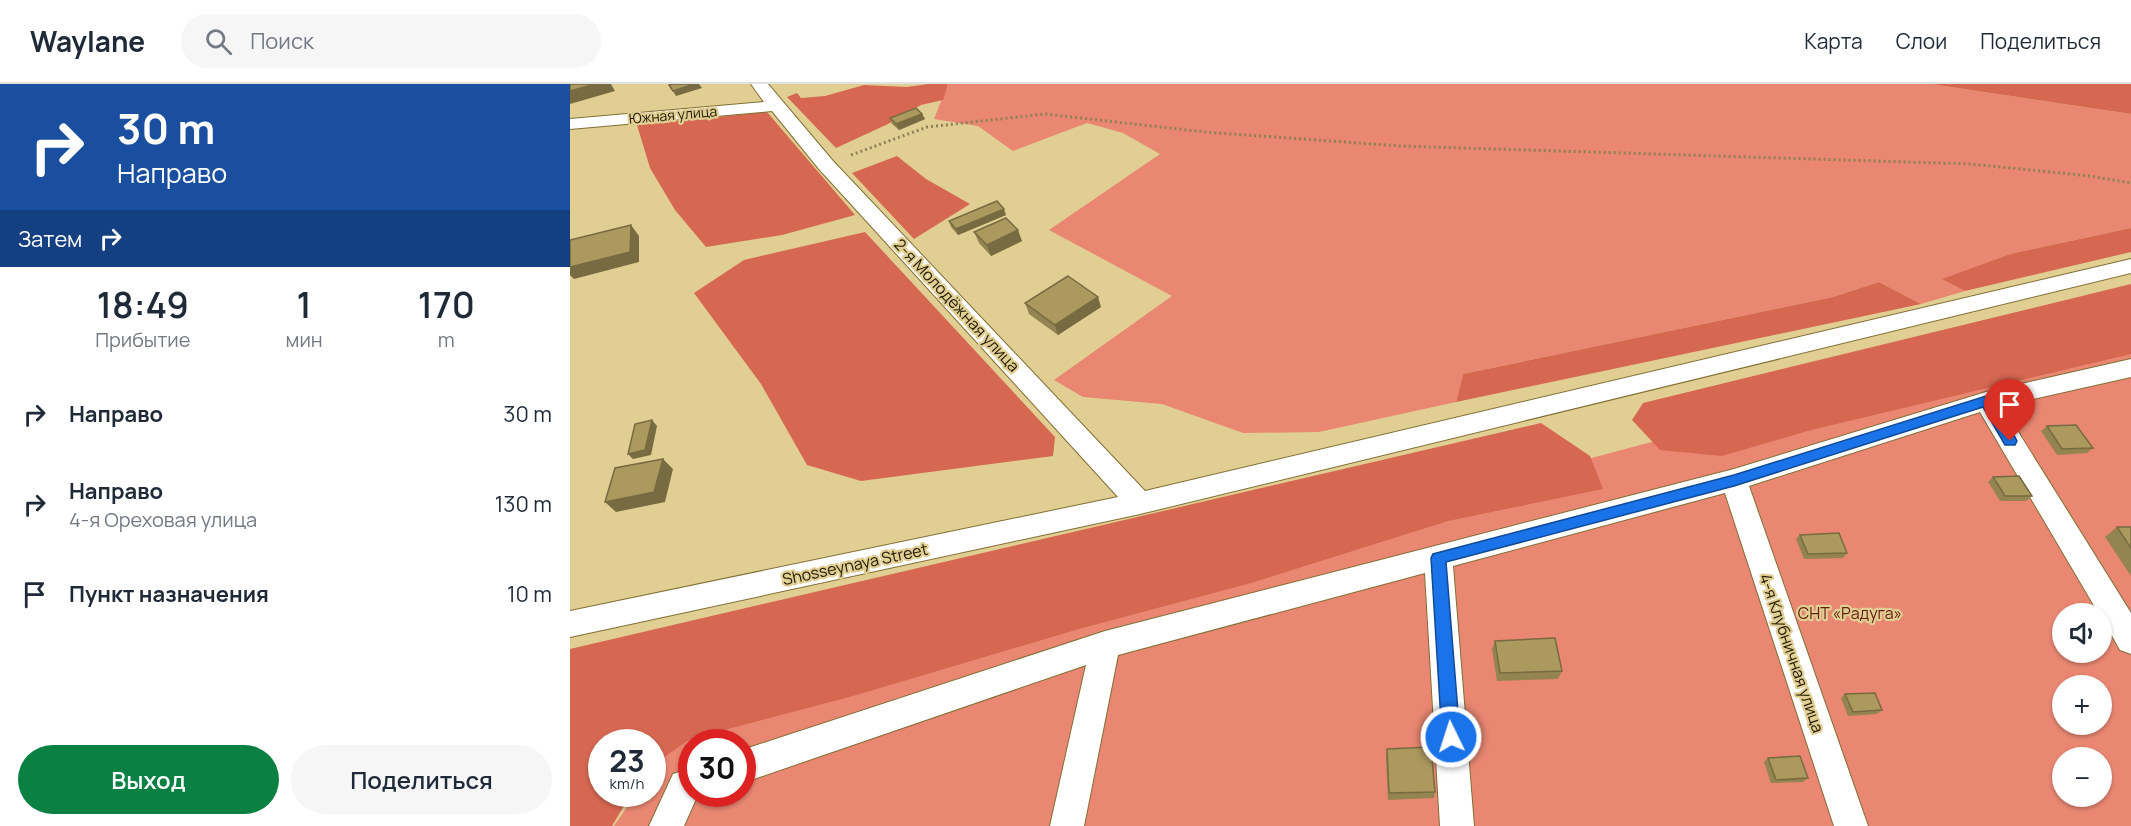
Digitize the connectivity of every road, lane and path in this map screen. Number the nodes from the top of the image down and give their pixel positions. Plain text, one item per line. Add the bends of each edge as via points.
1 (759, 84) edge
2 (776, 106) junction
3 (570, 124) edge
4 (826, 165) junction
5 (2131, 183) edge
6 (2131, 266) edge
7 (2131, 368) edge
8 (1986, 401) junction
9 (1734, 480) junction
10 (1140, 503) junction
11 (1438, 558) junction
12 (570, 624) edge
13 (2131, 640) edge
14 (1105, 645) junction
15 (756, 762) edge
16 (678, 804) edge
17 (666, 826) edge
18 (1067, 826) edge
19 (1457, 826) edge
20 (1851, 826) edge

1 - 2 street, 2-я Молодёжная улица
2 - 3 street, Южная улица
2 - 4 street, 2-я Молодёжная улица
4 - 5 path via 927,127 1045,114 1205,132 1400,146 1971,164
4 - 10 street, 2-я Молодёжная улица
6 - 10 street, Shosseynaya Street
7 - 8 street
8 - 9 street
8 - 13 street
9 - 11 street
9 - 20 street, 4-я Клубничная улица
10 - 12 street, Shosseynaya Street
11 - 14 street
11 - 19 street
14 - 15 street
14 - 18 street
16 - 17 street

